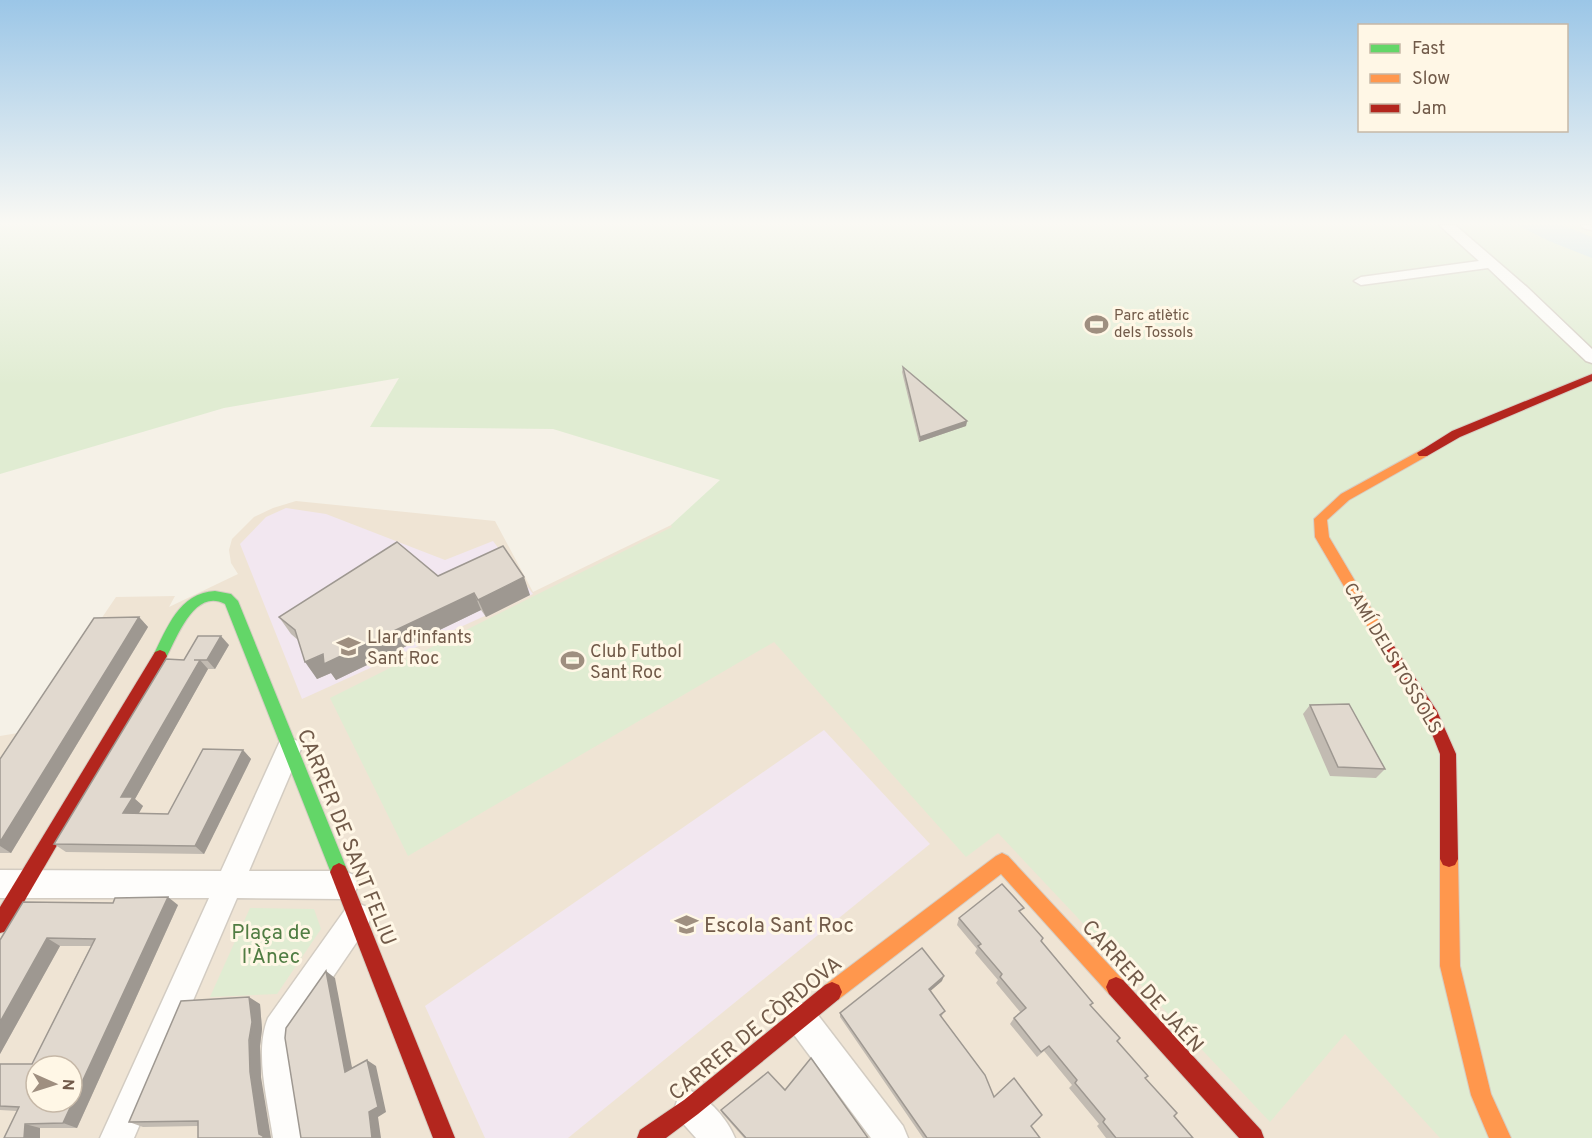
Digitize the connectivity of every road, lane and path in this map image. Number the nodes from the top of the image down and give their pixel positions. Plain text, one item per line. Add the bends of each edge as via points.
1 (1376, 278) edge
2 (1507, 278) edge
3 (1361, 280) dead end
4 (1592, 357) edge
5 (1592, 377) edge
6 (289, 749) junction
7 (1002, 862) joint
8 (12, 884) edge
9 (229, 885) junction
10 (344, 885) junction
11 (357, 917) junction
12 (0, 924) edge
13 (800, 1017) junction
14 (691, 1107) junction
15 (117, 1138) edge
16 (290, 1138) edge
17 (444, 1138) edge
18 (648, 1138) edge
19 (718, 1138) edge
20 (891, 1138) edge
21 (1253, 1138) edge
22 (1500, 1138) edge

1 - 3 street
2 - 4 street
5 - 22 street, CAMÍ DELS TOSSOLS via 1456,434 1345,497 1320,519 1322,537 1432,716 1448,754 1450,966 1481,1095
6 - 8 street, CARRER DE SANT FELIU via 231,601 207,596 196,601 185,612
6 - 9 street
6 - 10 street, CARRER DE SANT FELIU
7 - 13 street, CARRER DE CÒRDOVA
7 - 21 street, CARRER DE JAÉN
8 - 9 street
8 - 12 street
9 - 10 street
9 - 15 street
10 - 11 street, CARRER DE SANT FELIU
11 - 16 street via 279,1029 277,1048
11 - 17 street, CARRER DE SANT FELIU
13 - 14 street, CARRER DE CÒRDOVA
13 - 20 street
14 - 18 street, CARRER DE CÒRDOVA
14 - 19 street

